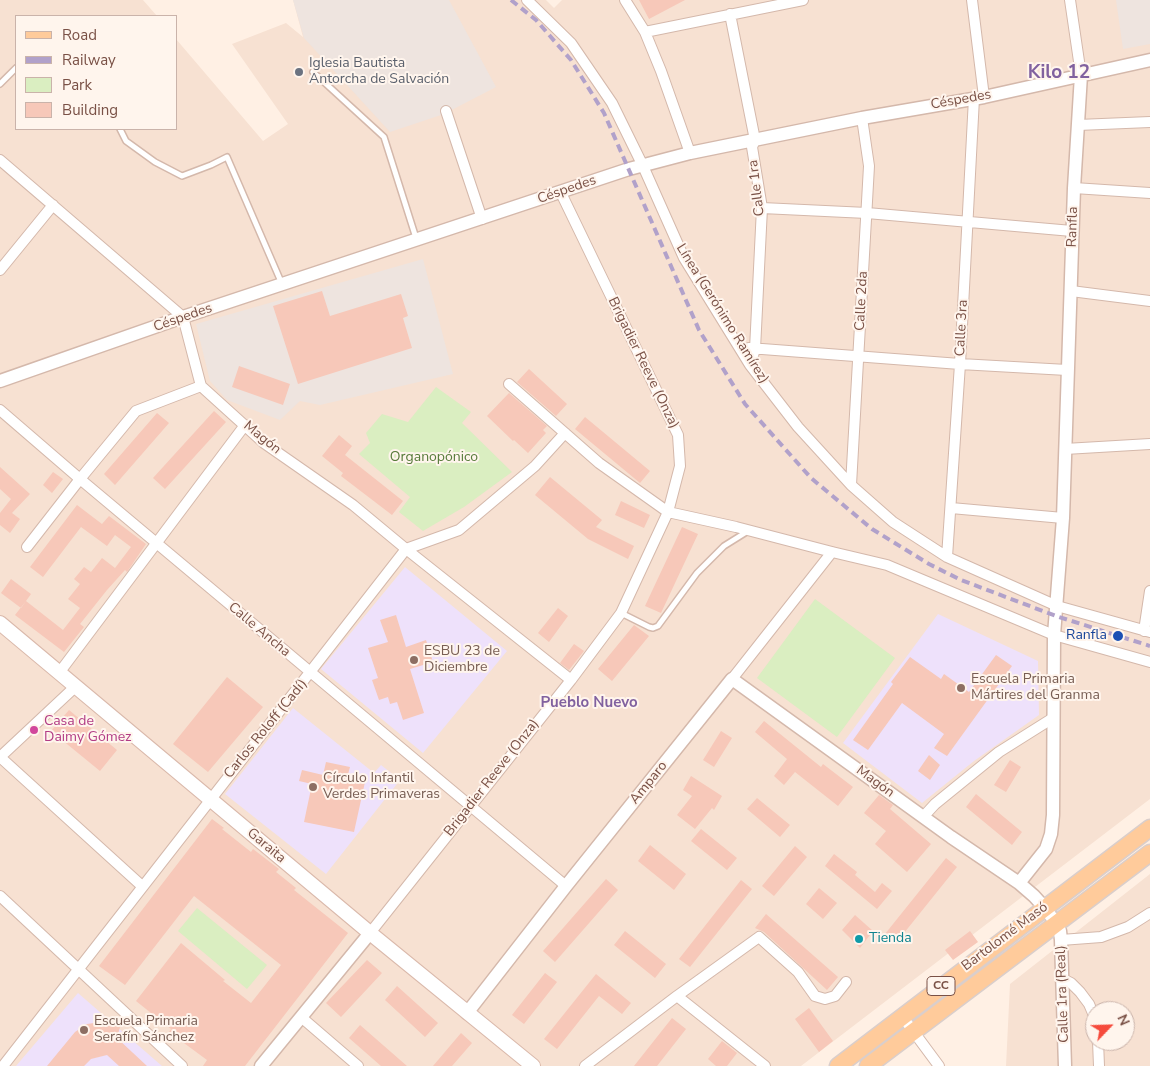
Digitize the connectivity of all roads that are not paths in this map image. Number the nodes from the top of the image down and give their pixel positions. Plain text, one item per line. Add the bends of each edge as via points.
1 (527, 0) edge
2 (626, 0) edge
3 (804, 0) edge
4 (972, 0) edge
5 (1070, 0) edge
6 (730, 14) junction
7 (645, 32) junction
8 (1150, 60) edge
9 (15, 69) edge
10 (313, 72) dead end
11 (1081, 75) junction
12 (0, 84) edge
13 (979, 98) junction
14 (446, 111) dead end
15 (862, 118) junction
16 (1150, 122) edge
17 (1078, 125) junction
18 (120, 130) edge
19 (755, 140) junction
20 (690, 153) junction
21 (0, 160) edge
22 (643, 166) junction
23 (1074, 188) junction
24 (561, 192) junction
25 (1150, 193) edge
26 (53, 205) junction
27 (762, 208) junction
28 (866, 213) junction
29 (482, 219) junction
30 (968, 221) junction
31 (1072, 232) junction
32 (417, 241) junction
33 (0, 270) edge
34 (282, 285) junction
35 (1071, 291) junction
36 (1150, 301) edge
37 (183, 318) junction
38 (738, 347) junction
39 (755, 348) junction
40 (859, 355) junction
41 (960, 364) junction
42 (750, 365) junction
43 (1067, 370) junction
44 (0, 381) edge
45 (509, 384) dead end
46 (202, 386) junction
47 (0, 410) edge
48 (245, 425) junction
49 (565, 433) junction
50 (1150, 444) edge
51 (1065, 450) junction
52 (80, 479) junction
53 (851, 485) junction
54 (951, 508) junction
55 (668, 512) junction
56 (1063, 518) junction
57 (748, 530) junction
58 (156, 543) junction
59 (27, 547) dead end
60 (406, 550) junction
61 (832, 552) junction
62 (947, 557) junction
63 (1150, 591) edge
64 (1057, 606) junction
65 (621, 613) junction
66 (1, 627) edge
67 (1147, 631) edge
68 (1054, 635) junction
69 (1150, 662) edge
70 (59, 673) junction
71 (310, 673) junction
72 (732, 679) junction
73 (571, 680) junction
74 (75, 687) junction
75 (1053, 718) junction
76 (0, 757) edge
77 (210, 799) junction
78 (470, 806) junction
79 (923, 817) junction
80 (1150, 828) edge
81 (1150, 852) edge
82 (1019, 883) junction
83 (142, 886) junction
84 (566, 886) junction
85 (0, 896) edge
86 (1044, 907) junction
87 (1150, 913) edge
88 (1056, 923) junction
89 (370, 933) junction
90 (1061, 940) junction
91 (78, 968) junction
92 (1062, 979) junction
93 (846, 982) dead end
94 (677, 996) junction
95 (1086, 1001) edge
96 (467, 1012) junction
97 (902, 1016) junction
98 (302, 1017) junction
99 (914, 1032) junction
100 (1099, 1051) edge
101 (3, 1066) edge
102 (182, 1066) edge
103 (262, 1066) edge
104 (358, 1066) edge
105 (533, 1066) edge
106 (585, 1066) edge
107 (765, 1066) edge
108 (838, 1066) edge
109 (868, 1066) edge
110 (939, 1066) edge
111 (1065, 1066) edge
112 (1100, 1066) edge

1 - 22 street, Línea (Gerónimo Ramírez) via 571,43 612,103
2 - 7 street
3 - 6 street
4 - 13 street, Calle 3ra
5 - 11 street
6 - 7 street
6 - 19 street, Calle 1ra
7 - 20 street
8 - 11 street, Céspedes
9 - 12 lane
10 - 32 lane via 384,137
11 - 13 street, Céspedes
11 - 17 street, Ranfla
13 - 15 street, Céspedes
13 - 30 street, Calle 3ra
14 - 29 street
15 - 19 street, Céspedes
15 - 28 street, Calle 2da via 869,166
16 - 17 street
17 - 23 street, Ranfla
18 - 34 lane via 126,141 182,176 227,157
19 - 20 street, Céspedes
19 - 27 street, Calle 1ra via 752,147
20 - 22 street, Céspedes
21 - 26 street
22 - 24 street, Céspedes
22 - 38 street, Línea (Gerónimo Ramírez) via 684,258
23 - 25 street
23 - 31 street, Ranfla
24 - 29 street, Céspedes
24 - 55 street, Brigadier Reeve (Onza) via 678,435 680,466
26 - 33 street
26 - 37 street
27 - 28 street
27 - 39 street, Calle 1ra
28 - 30 street
28 - 40 street, Calle 2da
29 - 32 street, Céspedes
30 - 31 street
30 - 41 street, Calle 3ra
31 - 35 street, Ranfla
32 - 34 street, Céspedes
34 - 37 street, Céspedes
35 - 36 street
35 - 43 street, Ranfla
37 - 44 street, Céspedes
37 - 46 street
38 - 39 street
38 - 42 street, Línea (Gerónimo Ramírez)
39 - 40 street
39 - 42 street, Calle 1ra
40 - 41 street
40 - 53 street, Calle 2da
41 - 43 street
41 - 54 street, Calle 3ra
42 - 53 street, Línea (Gerónimo Ramírez) via 798,426
43 - 51 street, Ranfla
45 - 49 street
46 - 48 street, Magón
46 - 52 street via 136,412
47 - 52 street, Calle Ancha
48 - 58 street
48 - 60 street, Magón via 264,443 353,505
49 - 55 street via 621,480
49 - 60 street via 535,466 458,530
50 - 51 street
51 - 56 street, Ranfla
52 - 58 street, Calle Ancha
52 - 59 street
53 - 62 street, Línea (Gerónimo Ramírez) via 893,522
54 - 56 street
54 - 62 street, Calle 3ra
55 - 57 street
55 - 65 street, Brigadier Reeve (Onza)
56 - 64 street, Ranfla
57 - 61 street
57 - 65 lane via 724,546 697,573 658,626 653,628
58 - 70 street
58 - 71 street, Calle Ancha
60 - 71 street, Carlos Roloff (Cadí)
60 - 73 street, Magón
61 - 68 street via 886,565
61 - 72 street, Amparo
62 - 64 street, Línea (Gerónimo Ramírez)
63 - 67 street
64 - 67 street, Línea (Gerónimo Ramírez)
64 - 68 street, Ranfla
65 - 73 street, Brigadier Reeve (Onza)
66 - 70 main road, Garaita
68 - 69 street
68 - 75 street, Ranfla
70 - 74 main road, Garaita
71 - 77 street, Carlos Roloff (Cadí)
71 - 78 street, Calle Ancha
72 - 79 street, Magón
72 - 84 street, Amparo
73 - 78 street, Brigadier Reeve (Onza)
74 - 76 street
74 - 77 main road, Garaita
75 - 79 street via 999,752
75 - 82 street, Ranfla via 1051,834 1046,849
76 - 83 street
77 - 83 street, Carlos Roloff (Cadí)
77 - 89 main road, Garaita
78 - 84 street, Calle Ancha
78 - 89 street, Brigadier Reeve (Onza)
79 - 82 street, Magón
80 - 86 main road, Bartolomé Masó / CC
81 - 88 main road, Bartolomé Masó / CC
82 - 86 street
83 - 91 street, Carlos Roloff (Cadí)
84 - 96 street, Amparo
85 - 91 street
86 - 88 street
86 - 97 main road, Bartolomé Masó / CC
87 - 90 street via 1128,927 1101,937
88 - 90 street, Calle 1ra (Real)
88 - 99 main road, Bartolomé Masó / CC
89 - 96 main road, Garaita
89 - 98 street, Brigadier Reeve (Onza)
90 - 92 street, Calle 1ra (Real)
91 - 101 street, Carlos Roloff (Cadí)
91 - 102 street
92 - 95 street via 1071,983
92 - 111 street, Calle 1ra (Real)
93 - 94 street via 835,996 825,999 816,996 798,972 759,937
94 - 106 street
94 - 107 street
96 - 105 main road, Garaita
97 - 99 street
97 - 108 main road, Bartolomé Masó / CC
98 - 103 street, Brigadier Reeve (Onza)
98 - 104 street
99 - 109 main road, Bartolomé Masó / CC
99 - 110 street
100 - 112 street

